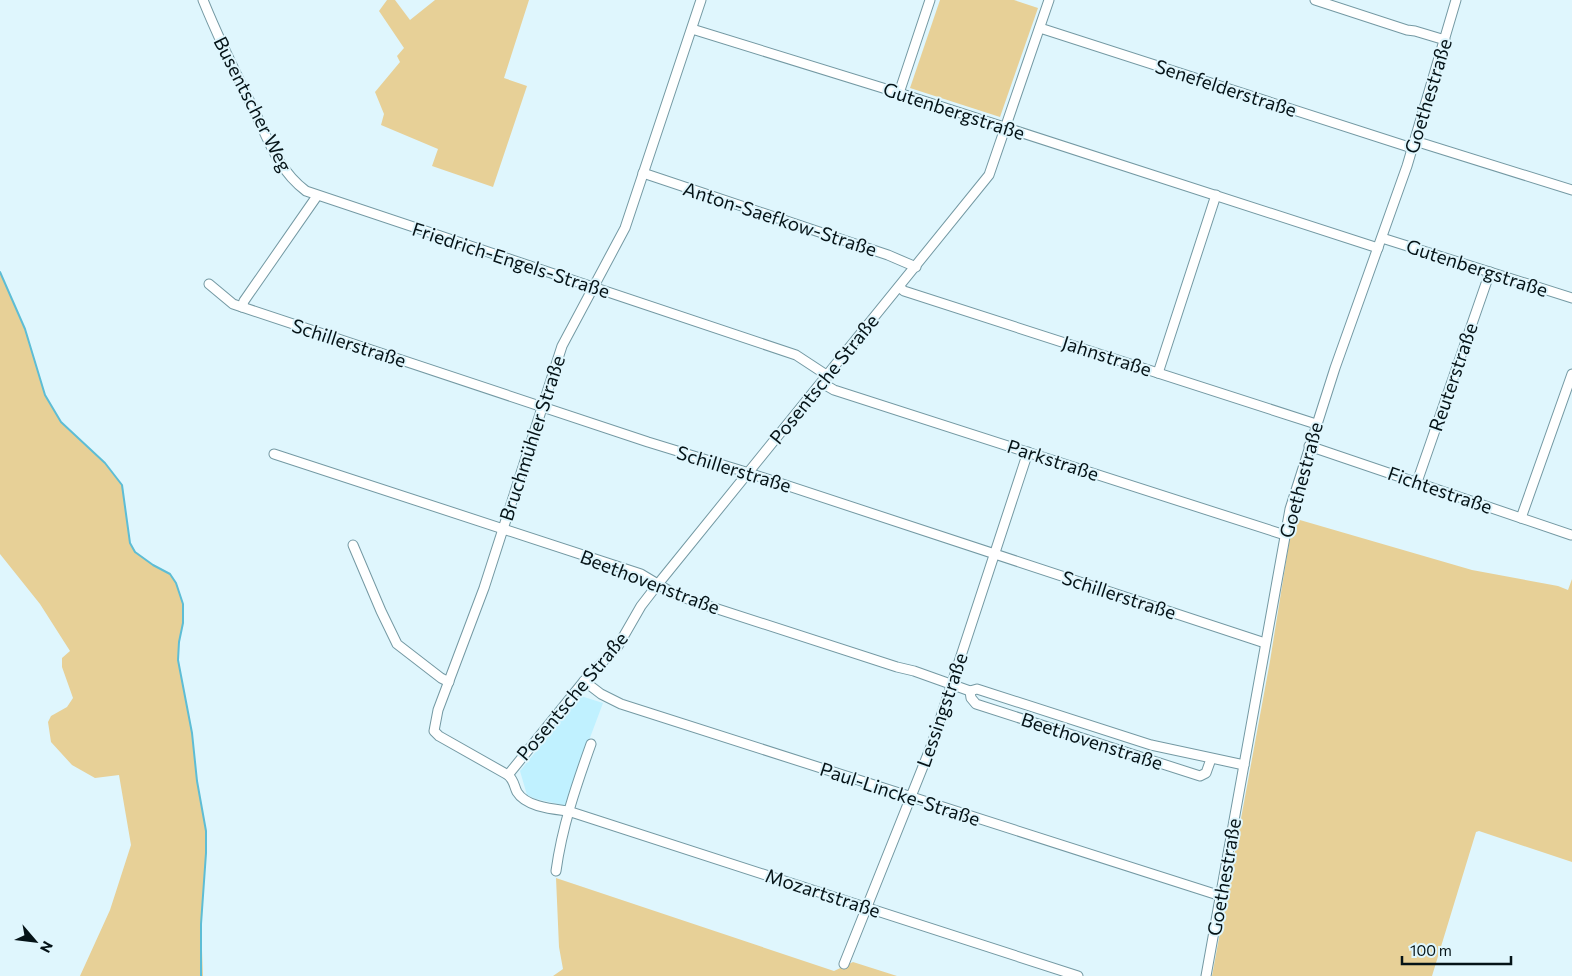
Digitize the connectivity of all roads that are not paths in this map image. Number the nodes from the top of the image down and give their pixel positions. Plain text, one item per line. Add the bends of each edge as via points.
1 (203, 0) edge
2 (701, 0) edge
3 (930, 0) edge
4 (1049, 0) edge
5 (1315, 0) edge
6 (1456, 0) edge
7 (1040, 28) junction
8 (692, 29) junction
9 (1445, 40) junction
10 (899, 93) junction
11 (1006, 128) junction
12 (1413, 145) junction
13 (643, 174) junction
14 (1572, 190) edge
15 (1216, 195) junction
16 (317, 196) junction
17 (1382, 238) junction
18 (1378, 248) junction
19 (916, 267) junction
20 (1490, 272) junction
21 (208, 284) dead end
22 (593, 287) junction
23 (899, 287) junction
24 (1572, 298) edge
25 (242, 307) junction
26 (1158, 373) junction
27 (1572, 374) edge
28 (825, 379) junction
29 (542, 407) junction
30 (1316, 424) junction
31 (1309, 446) junction
32 (1028, 452) junction
33 (274, 454) dead end
34 (748, 473) junction
35 (1417, 482) junction
36 (1521, 518) junction
37 (502, 529) junction
38 (1285, 535) junction
39 (1571, 535) dead end
40 (353, 545) dead end
41 (994, 555) junction
42 (658, 584) junction
43 (1265, 642) junction
44 (584, 680) junction
45 (449, 682) junction
46 (952, 684) junction
47 (970, 691) junction
48 (591, 744) dead end
49 (1211, 758) junction
50 (1244, 765) junction
51 (508, 775) junction
52 (910, 797) junction
53 (568, 811) junction
54 (556, 871) dead end
55 (1220, 896) junction
56 (866, 907) junction
57 (844, 964) dead end
58 (1078, 976) edge
59 (1206, 976) edge

1 - 16 street, Busentscher Weg via 284,170 295,183
2 - 8 street, Bruchmühler Straße
3 - 10 street
4 - 7 street, Posentsche Straße
5 - 9 street
6 - 9 street, Goethestraße
7 - 11 street, Posentsche Straße
7 - 12 street, Senefelderstraße
8 - 10 street, Gutenbergstraße
8 - 13 street, Bruchmühler Straße
9 - 12 street, Goethestraße
10 - 11 street, Gutenbergstraße
11 - 15 street, Gutenbergstraße
11 - 19 street, Posentsche Straße via 989,176
12 - 14 street, Senefelderstraße
12 - 17 street, Goethestraße
13 - 19 street, Anton-Saefkow-Straße
13 - 22 street, Bruchmühler Straße via 625,228
15 - 18 street, Gutenbergstraße
15 - 26 street
16 - 22 street, Friedrich-Engels-Straße
16 - 25 street
17 - 18 street, Goethestraße
17 - 20 street, Gutenbergstraße
18 - 30 street, Goethestraße
19 - 23 street, Posentsche Straße
20 - 24 street, Gutenbergstraße
20 - 35 street, Reuterstraße
21 - 25 street, Schillerstraße via 233,304
22 - 28 street, Friedrich-Engels-Straße via 796,355
22 - 29 street, Bruchmühler Straße via 562,346
23 - 26 street, Jahnstraße
23 - 28 street, Posentsche Straße
25 - 29 street, Schillerstraße
26 - 30 street, Jahnstraße
27 - 36 street
28 - 32 street, Parkstraße via 834,390
28 - 34 street, Posentsche Straße
29 - 34 street, Schillerstraße
29 - 37 street, Bruchmühler Straße
30 - 31 street, Goethestraße
31 - 35 street, Fichtestraße
31 - 38 street, Goethestraße
32 - 38 street, Parkstraße
32 - 41 street, Lessingstraße
33 - 37 street, Beethovenstraße
34 - 41 street, Schillerstraße
34 - 42 street, Posentsche Straße
35 - 36 street, Fichtestraße
36 - 39 street, Fichtestraße
37 - 42 street, Beethovenstraße via 640,574
37 - 45 street, Bruchmühler Straße
38 - 43 street, Goethestraße
40 - 45 street via 397,644
41 - 43 street, Schillerstraße
41 - 46 street, Lessingstraße
42 - 44 street, Posentsche Straße via 618,646
42 - 46 street, Beethovenstraße via 693,601
43 - 50 street, Goethestraße
44 - 51 street, Posentsche Straße
44 - 52 street, Paul-Lincke-Straße via 601,694 622,704
45 - 51 street, Bruchmühler Straße via 434,730 439,736
46 - 47 street, Beethovenstraße
46 - 52 street, Lessingstraße
47 - 49 street, Beethovenstraße via 977,689 1151,745
47 - 49 street, Beethovenstraße via 976,704 1200,776 1206,773
48 - 53 street
49 - 50 street, Beethovenstraße
50 - 55 street, Goethestraße
51 - 53 street via 522,798 547,808
52 - 55 street, Paul-Lincke-Straße
52 - 56 street, Lessingstraße
53 - 54 street
53 - 56 street, Mozartstraße
55 - 59 street, Goethestraße
56 - 57 street, Lessingstraße
56 - 58 street, Mozartstraße

